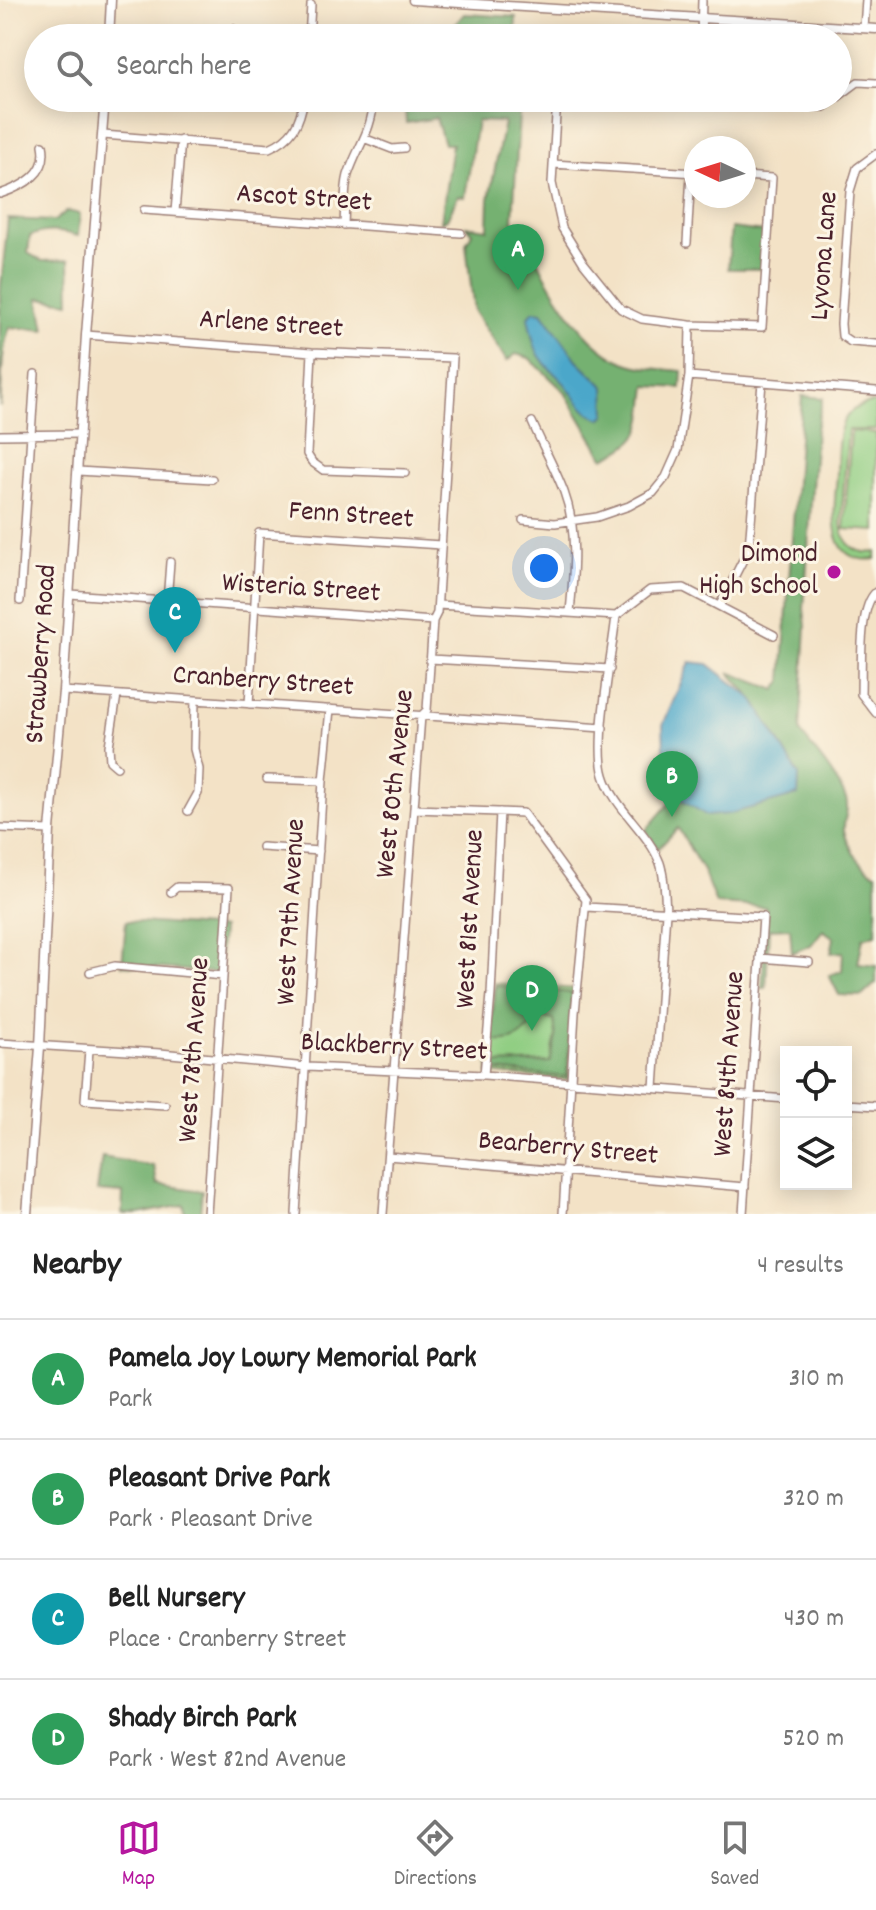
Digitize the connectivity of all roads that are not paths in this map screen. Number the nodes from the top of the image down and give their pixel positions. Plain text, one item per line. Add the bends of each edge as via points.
1 (111, 0) edge
2 (413, 0) edge
3 (597, 0) edge
4 (702, 0) edge
5 (866, 0) edge
6 (470, 2) edge
7 (311, 5) dead end
8 (597, 12) junction
9 (702, 20) junction
10 (110, 24) edge
11 (310, 24) edge
12 (702, 24) edge
13 (783, 24) edge
14 (852, 27) edge
15 (864, 28) junction
16 (876, 29) edge
17 (876, 83) edge
18 (852, 87) edge
19 (104, 112) edge
20 (301, 112) edge
21 (373, 112) edge
22 (556, 112) edge
23 (103, 135) junction
24 (366, 139) junction
25 (181, 140) junction
26 (43, 145) dead end
27 (404, 148) dead end
28 (876, 154) edge
29 (553, 164) junction
30 (684, 172) edge
31 (756, 177) edge
32 (0, 194) edge
33 (690, 208) edge
34 (144, 210) dead end
35 (175, 212) junction
36 (344, 225) junction
37 (461, 233) dead end
38 (687, 243) dead end
39 (690, 325) junction
40 (86, 335) junction
41 (876, 344) edge
42 (312, 352) junction
43 (453, 358) joint
44 (35, 374) dead end
45 (689, 376) junction
46 (762, 382) junction
47 (876, 391) edge
48 (532, 422) dead end
49 (80, 434) junction
50 (0, 435) edge
51 (31, 435) junction
52 (78, 471) junction
53 (405, 473) dead end
54 (212, 479) dead end
55 (571, 519) junction
56 (523, 520) dead end
57 (441, 545) junction
58 (170, 562) dead end
59 (876, 592) edge
60 (70, 594) junction
61 (20, 601) dead end
62 (167, 602) junction
63 (438, 605) junction
64 (720, 605) junction
65 (255, 609) junction
66 (570, 612) junction
67 (616, 616) junction
68 (433, 621) junction
69 (774, 635) dead end
70 (430, 659) junction
71 (610, 669) junction
72 (63, 691) junction
73 (117, 695) junction
74 (195, 700) junction
75 (249, 704) junction
76 (330, 709) junction
77 (876, 713) edge
78 (421, 716) junction
79 (603, 728) junction
80 (117, 767) dead end
81 (267, 779) dead end
82 (323, 781) junction
83 (415, 809) junction
84 (188, 811) dead end
85 (500, 812) junction
86 (0, 828) edge
87 (50, 830) junction
88 (262, 847) dead end
89 (319, 851) junction
90 (171, 892) dead end
91 (586, 907) junction
92 (666, 912) junction
93 (760, 958) junction
94 (809, 962) dead end
95 (90, 972) dead end
96 (223, 976) junction
97 (0, 1043) edge
98 (40, 1047) junction
99 (89, 1050) junction
100 (218, 1059) junction
101 (307, 1067) junction
102 (394, 1070) junction
103 (484, 1075) junction
104 (572, 1082) junction
105 (654, 1088) junction
106 (749, 1097) junction
107 (780, 1099) edge
108 (852, 1104) edge
109 (165, 1105) dead end
110 (876, 1106) edge
111 (388, 1156) junction
112 (566, 1173) junction
113 (745, 1187) junction
114 (27, 1214) edge
115 (207, 1214) edge
116 (296, 1214) edge
117 (383, 1214) edge
118 (563, 1214) edge
119 (743, 1214) edge

1 - 10 street
2 - 6 street
3 - 8 street
4 - 9 street
5 - 15 street
6 - 8 street
7 - 11 street
8 - 9 street
9 - 12 street
9 - 13 street
14 - 15 street
15 - 16 street
17 - 18 street
19 - 23 street, Strawberry Road
20 - 25 street via 292,135 269,148
21 - 24 street
22 - 29 street
23 - 25 street
23 - 40 street, Strawberry Road
24 - 27 street
24 - 36 street via 347,179
25 - 35 street
26 - 32 street via 38,172 27,183
28 - 41 street, Lyvona Lane via 857,168 850,191 841,324 842,336 851,342
29 - 30 street
29 - 39 street via 562,228 621,309 642,319
31 - 39 street via 772,178 762,327
33 - 38 street
34 - 35 street, Ascot Street
35 - 36 street, Ascot Street
36 - 37 street, Ascot Street
39 - 45 street
40 - 42 street, Arlene Street
40 - 49 street, Strawberry Road
42 - 43 street, Arlene Street
42 - 53 street via 307,454 312,462 323,470
43 - 57 street, West 80th Avenue
44 - 51 street
45 - 46 street
45 - 55 street via 678,450 653,493 597,517
46 - 47 street
46 - 64 street via 749,548
48 - 55 street via 564,490
49 - 51 street
49 - 52 street, Strawberry Road
50 - 51 street
51 - 61 street
52 - 54 street
52 - 60 street, Strawberry Road
55 - 56 street
55 - 66 street
57 - 63 street, West 80th Avenue
57 - 65 street, Fenn Street via 259,533
58 - 62 street
59 - 77 street via 865,614 861,694
60 - 62 street, Wisteria Street
60 - 72 street, Strawberry Road
62 - 65 street, Wisteria Street
63 - 66 street
63 - 68 street, West 80th Avenue
64 - 67 street via 684,588 650,590
64 - 69 street
65 - 68 street, Wisteria Street
65 - 75 street
66 - 67 street
67 - 71 street
68 - 70 street, West 80th Avenue
70 - 71 street
70 - 78 street, West 80th Avenue via 427,710
71 - 79 street
72 - 73 street, Cranberry Street
72 - 87 street, Strawberry Road
73 - 74 street, Cranberry Street
73 - 80 street via 109,746 110,761
74 - 75 street, Cranberry Street
74 - 84 street via 198,793
75 - 76 street, Cranberry Street
76 - 78 street, Cranberry Street
76 - 82 street, West 79th Avenue
78 - 79 street, Cranberry Street
78 - 83 street, West 80th Avenue
79 - 92 street via 601,764 606,779 655,852
81 - 82 street
82 - 89 street, West 79th Avenue
83 - 85 street
83 - 102 street, West 80th Avenue
85 - 91 street via 523,813 577,886
85 - 103 street, West 81st Avenue
86 - 87 street
87 - 98 street, Strawberry Road
88 - 89 street
89 - 101 street, West 79th Avenue
90 - 96 street, West 78th Avenue via 177,887 229,888
91 - 92 street
91 - 104 street
92 - 93 street, West 84th Avenue via 763,917
92 - 105 street
93 - 94 street
93 - 106 street, West 84th Avenue
95 - 96 street via 115,966
96 - 100 street, West 78th Avenue
97 - 98 street, Blackberry Street
98 - 99 street, Blackberry Street
98 - 114 street, Strawberry Road
99 - 100 street, Blackberry Street
99 - 109 street via 85,1100
100 - 101 street, Blackberry Street
100 - 115 street, West 78th Avenue
101 - 102 street, Blackberry Street
101 - 116 street, West 79th Avenue
102 - 103 street, Blackberry Street
102 - 111 street, West 80th Avenue
103 - 104 street, Blackberry Street
104 - 105 street, Blackberry Street
104 - 112 street
105 - 106 street, Blackberry Street
106 - 107 street, Blackberry Street
106 - 113 street, West 84th Avenue
108 - 110 street
111 - 112 street, Bearberry Street
111 - 117 street, West 80th Avenue
112 - 113 street, Bearberry Street
112 - 118 street
113 - 119 street, West 84th Avenue

